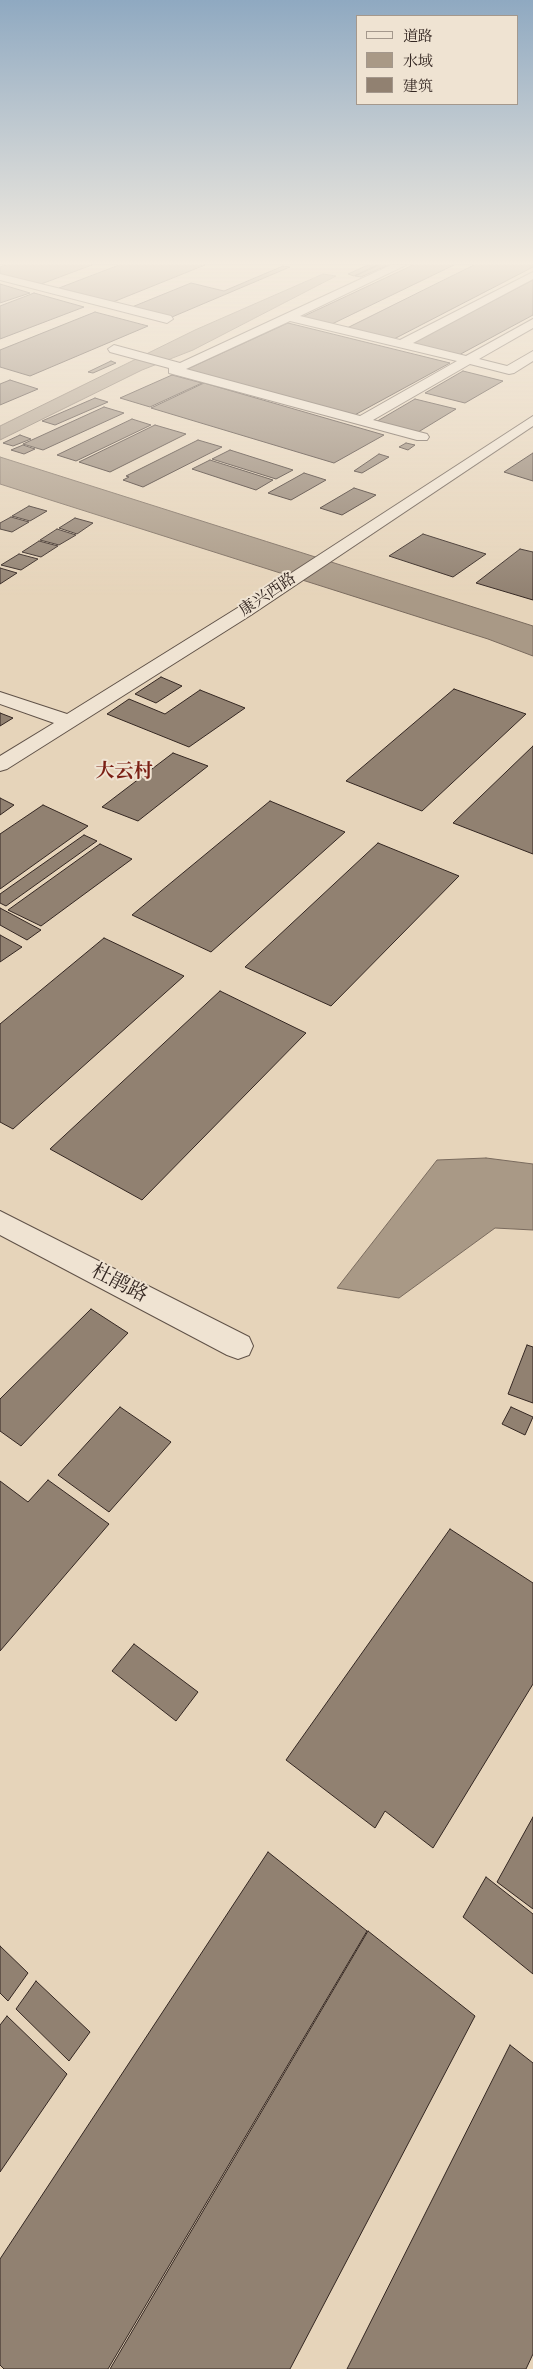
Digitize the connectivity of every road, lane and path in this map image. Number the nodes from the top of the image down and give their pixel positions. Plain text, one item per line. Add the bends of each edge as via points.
1 (194, 376) edge
2 (441, 376) edge
3 (533, 420) edge
4 (361, 421) junction
5 (422, 438) dead end
6 (0, 698) edge
7 (68, 721) junction
8 (0, 765) edge
9 (0, 1222) edge
10 (238, 1346) dead end

1 - 4 street
2 - 4 street
3 - 7 street, 康兴西路 via 245,610
4 - 5 street
6 - 7 street
7 - 8 street, 康兴西路
9 - 10 street, 杜鹃路

